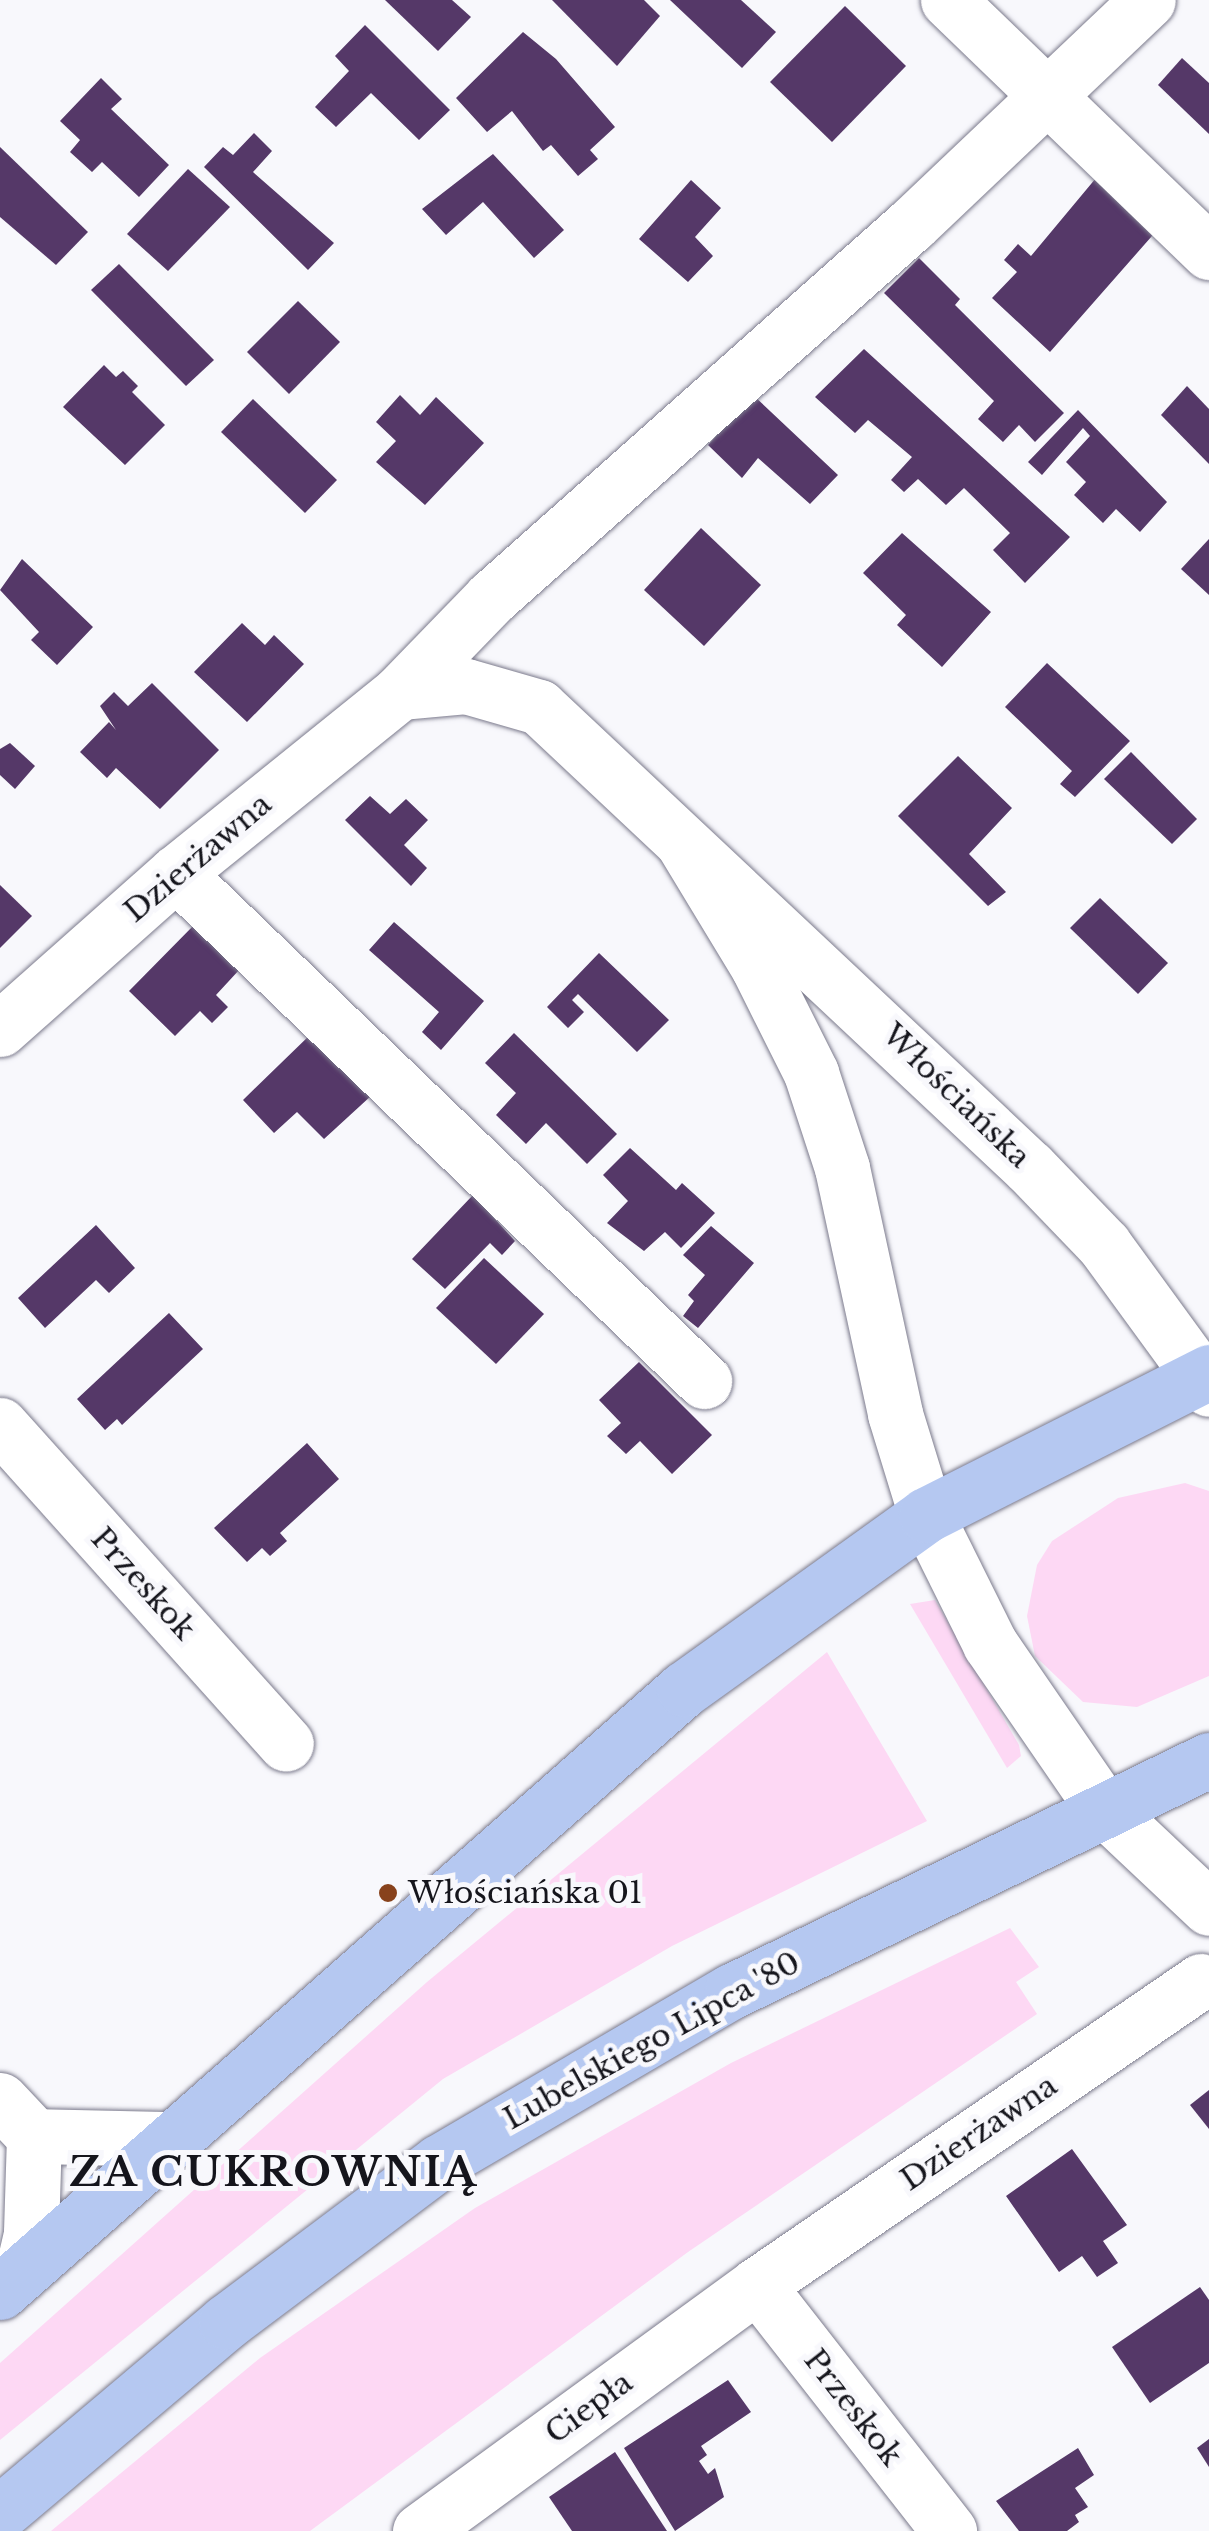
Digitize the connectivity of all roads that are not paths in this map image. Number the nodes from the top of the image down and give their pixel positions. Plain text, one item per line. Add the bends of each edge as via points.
1 (948, 0) edge
2 (1148, 0) edge
3 (1047, 99) junction
4 (1209, 252) edge
5 (400, 692) junction
6 (683, 843) junction
7 (176, 873) junction
8 (0, 1029) edge
9 (1207, 1378) edge
10 (704, 1381) dead end
11 (0, 1425) edge
12 (926, 1516) junction
13 (286, 1744) dead end
14 (1209, 1760) edge
15 (1102, 1807) junction
16 (1209, 1908) edge
17 (1201, 1981) dead end
18 (17, 2118) edge
19 (171, 2139) junction
20 (12, 2281) edge
21 (757, 2285) junction
22 (0, 2513) edge
23 (420, 2531) edge
24 (949, 2531) edge

1 - 3 street
2 - 3 street, Dzierżawna
3 - 4 street
3 - 5 street, Dzierżawna via 491,598
5 - 6 street, Włościańska via 466,686 539,707
5 - 7 street, Dzierżawna
6 - 9 street, Włościańska via 1030,1168 1104,1245
6 - 12 street, Włościańska via 758,967 811,1073 842,1168 894,1414
7 - 8 street, Dzierżawna
7 - 10 street
9 - 12 main road
11 - 13 street, Przeskok
12 - 15 street, Włościańska via 990,1644
12 - 19 main road via 684,1689
14 - 15 main road, Lubelskiego Lipca '80
15 - 16 street
15 - 22 main road, Lubelskiego Lipca '80 via 700,2008 440,2162 226,2322
17 - 21 street, Dzierżawna
18 - 19 street
18 - 20 street via 31,2234
19 - 20 main road
21 - 23 street, Ciepła
21 - 24 street, Przeskok

